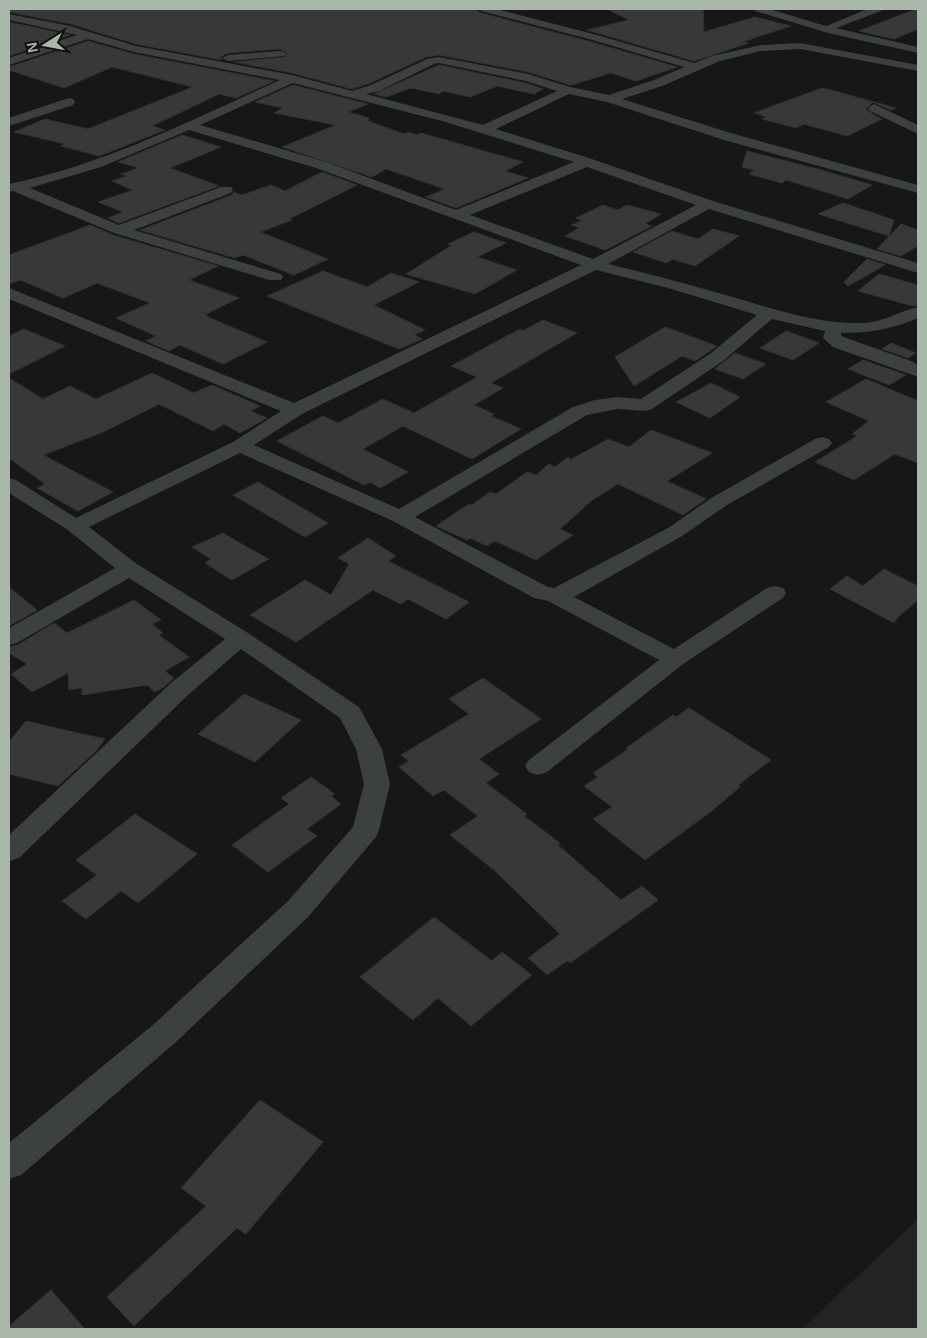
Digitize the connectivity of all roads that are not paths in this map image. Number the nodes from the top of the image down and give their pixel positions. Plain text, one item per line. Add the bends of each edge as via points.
1 (485, 9) edge
2 (760, 9) edge
3 (877, 9) edge
4 (9, 17) edge
5 (832, 31) junction
6 (88, 35) junction
7 (918, 50) edge
8 (280, 54) dead end
9 (198, 60) junction
10 (9, 62) edge
11 (695, 67) junction
12 (918, 68) edge
13 (292, 79) junction
14 (568, 90) junction
15 (350, 95) junction
16 (610, 99) junction
17 (69, 102) dead end
18 (874, 108) dead end
19 (9, 122) edge
20 (188, 126) junction
21 (484, 130) junction
22 (918, 130) edge
23 (587, 162) junction
24 (912, 174) dead end
25 (898, 183) junction
26 (12, 188) edge
27 (918, 189) edge
28 (226, 190) dead end
29 (708, 204) junction
30 (456, 215) junction
31 (119, 230) junction
32 (594, 265) junction
33 (918, 268) edge
34 (275, 278) dead end
35 (9, 293) edge
36 (918, 312) edge
37 (769, 313) junction
38 (834, 328) junction
39 (918, 372) edge
40 (295, 410) junction
41 (822, 443) dead end
42 (240, 446) junction
43 (9, 484) edge
44 (400, 517) junction
45 (75, 526) junction
46 (129, 569) junction
47 (775, 594) dead end
48 (554, 595) junction
49 (9, 638) edge
50 (240, 638) junction
51 (675, 659) junction
52 (538, 766) dead end
53 (9, 852) edge
54 (9, 1164) edge

1 - 11 street
2 - 5 street
3 - 5 street via 830,27
4 - 6 street
5 - 7 street
6 - 9 street via 134,49
6 - 10 street
8 - 9 street
9 - 13 street
11 - 12 street via 748,50 800,46
11 - 16 street
13 - 15 street
13 - 20 street
14 - 15 street via 528,78 439,60 375,88
14 - 16 street
14 - 21 street
15 - 21 street
16 - 25 street via 729,137
17 - 19 street
18 - 22 street
20 - 26 street via 106,160
20 - 30 street via 321,165
21 - 23 street
23 - 29 street
23 - 30 street
24 - 25 street
25 - 27 street
26 - 31 street
28 - 31 street
29 - 32 street
29 - 33 street
30 - 32 street
31 - 34 street
32 - 37 street
32 - 40 street
35 - 40 street
36 - 38 street via 866,328
37 - 38 street
37 - 44 street via 716,358 645,405 616,403 580,411
38 - 39 street via 832,338 839,343
40 - 42 street
41 - 48 street via 720,501 675,532 566,592
42 - 44 street
42 - 45 street
43 - 45 street
44 - 48 street via 542,593
45 - 46 street
46 - 49 street
46 - 50 street
47 - 51 street
48 - 51 street
50 - 53 street via 202,668
50 - 54 street via 350,713 369,748 377,784 366,830 298,909 165,1033
51 - 52 street

